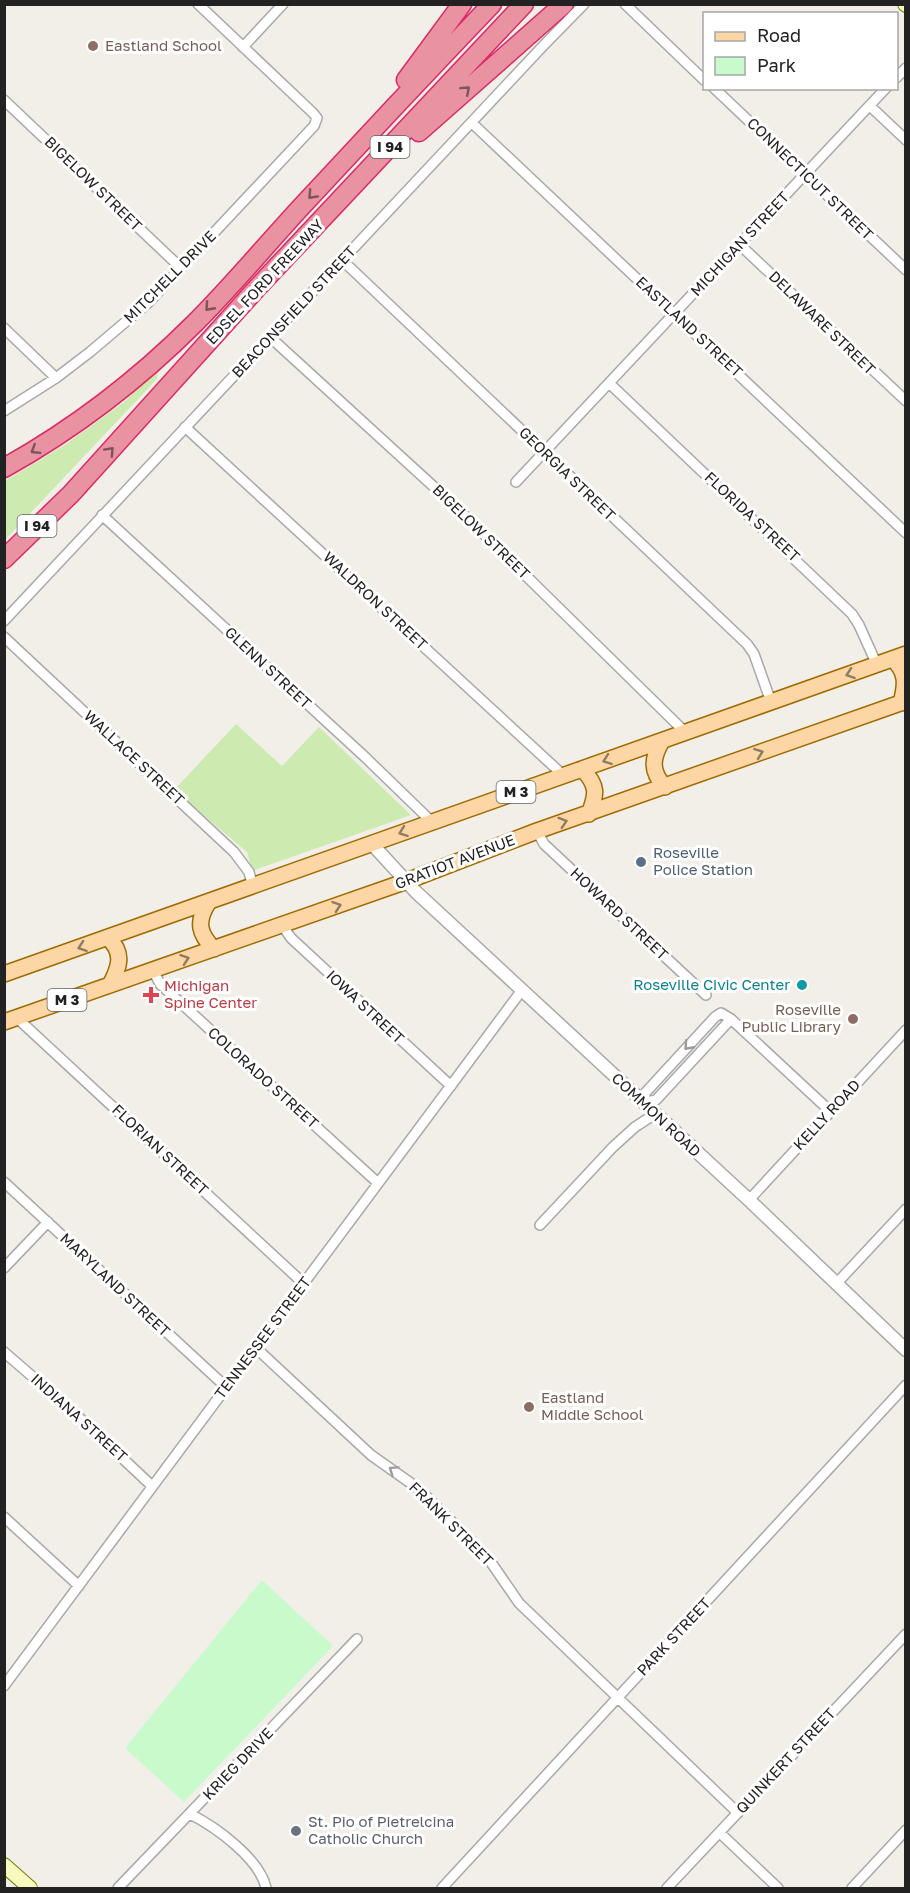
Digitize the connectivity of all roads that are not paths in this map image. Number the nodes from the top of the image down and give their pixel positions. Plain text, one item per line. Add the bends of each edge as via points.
1 (198, 4) edge
2 (283, 4) edge
3 (462, 4) edge
4 (492, 4) edge
5 (524, 4) edge
6 (564, 4) edge
7 (584, 4) edge
8 (625, 4) edge
9 (243, 47) junction
10 (703, 78) edge
11 (716, 90) edge
12 (884, 90) edge
13 (4, 100) edge
14 (870, 106) junction
15 (472, 123) junction
16 (906, 140) edge
17 (352, 152) junction
18 (805, 175) junction
19 (739, 244) junction
20 (342, 260) junction
21 (182, 268) junction
22 (906, 270) edge
23 (256, 290) junction
24 (674, 313) junction
25 (4, 328) edge
26 (270, 337) junction
27 (56, 378) junction
28 (609, 383) junction
29 (906, 401) edge
30 (4, 411) edge
31 (185, 427) junction
32 (544, 452) junction
33 (4, 468) edge
34 (516, 482) dead end
35 (102, 515) junction
36 (906, 533) edge
37 (4, 559) edge
38 (4, 621) edge
39 (4, 637) edge
40 (899, 656) edge
41 (877, 665) junction
42 (771, 702) junction
43 (904, 706) edge
44 (686, 733) junction
45 (662, 741) junction
46 (582, 769) junction
47 (563, 775) junction
48 (665, 787) junction
49 (589, 814) junction
50 (432, 822) junction
51 (537, 831) junction
52 (372, 844) junction
53 (407, 881) junction
54 (253, 887) junction
55 (208, 903) junction
56 (282, 925) junction
57 (108, 938) junction
58 (214, 949) junction
59 (153, 970) junction
60 (4, 974) edge
61 (110, 985) junction
62 (522, 990) junction
63 (706, 995) dead end
64 (11, 1020) edge
65 (906, 1030) edge
66 (451, 1086) junction
67 (642, 1103) junction
68 (830, 1111) junction
69 (655, 1114) junction
70 (4, 1182) edge
71 (378, 1183) junction
72 (749, 1200) junction
73 (906, 1209) edge
74 (48, 1222) junction
75 (540, 1225) dead end
76 (4, 1268) edge
77 (303, 1283) junction
78 (836, 1284) junction
79 (256, 1348) junction
80 (906, 1350) edge
81 (4, 1352) edge
82 (906, 1385) edge
83 (226, 1387) junction
84 (152, 1486) junction
85 (4, 1517) edge
86 (79, 1586) junction
87 (906, 1634) edge
88 (357, 1639) dead end
89 (5, 1684) edge
90 (618, 1698) junction
91 (738, 1813) junction
92 (190, 1814) junction
93 (906, 1830) edge
94 (720, 1833) junction
95 (4, 1865) edge
96 (30, 1888) edge
97 (118, 1888) edge
98 (266, 1888) edge
99 (442, 1888) edge
100 (668, 1888) edge
101 (778, 1888) edge
102 (852, 1888) edge

1 - 9 street
2 - 9 street
3 - 17 highway
4 - 17 highway, EDSEL FORD FREEWAY / I 94
5 - 23 highway, EDSEL FORD FREEWAY / I 94
23 -> 6 highway via 318,235 417,133
7 - 15 street, BEACONSFIELD STREET
8 - 10 street
9 - 21 street, MITCHELL DRIVE via 312,113 316,122
11 - 18 street, CONNECTICUT STREET
12 - 14 street, MICHIGAN STREET
13 - 21 street, BIGELOW STREET
14 - 16 street
14 - 18 street, MICHIGAN STREET
15 - 20 street, BEACONSFIELD STREET
15 - 24 street, EASTLAND STREET
17 -> 33 highway, EDSEL FORD FREEWAY / I 94 via 166,350 89,413
18 - 19 street, MICHIGAN STREET
18 - 22 street, CONNECTICUT STREET
19 - 24 street, MICHIGAN STREET
19 - 29 street, DELAWARE STREET
20 - 26 street, BEACONSFIELD STREET
20 - 32 street, GEORGIA STREET
21 - 27 street, MITCHELL DRIVE via 122,326
37 -> 23 highway, EDSEL FORD FREEWAY / I 94 via 78,486
24 - 28 street, MICHIGAN STREET
24 - 36 street, EASTLAND STREET
25 - 27 street
26 - 31 street, BEACONSFIELD STREET
26 - 44 street, BIGELOW STREET via 456,508
27 - 30 street, MITCHELL DRIVE
28 - 32 street, MICHIGAN STREET
28 - 41 street, FLORIDA STREET via 852,614
31 - 35 street, BEACONSFIELD STREET
31 - 47 street, WALDRON STREET
32 - 34 street, MICHIGAN STREET
32 - 42 street, GEORGIA STREET via 751,648
35 - 38 street, BEACONSFIELD STREET
35 - 50 street, GLENN STREET
39 - 54 street, WALLACE STREET via 234,852 249,872
40 - 41 main road, M 3
40 - 43 main road via 905,676
41 -> 42 main road, M 3
42 - 44 main road, M 3
48 -> 43 main road, GRATIOT AVENUE / M 3
44 - 45 main road, M 3
45 -> 46 main road, M 3
45 - 48 main road via 653,767
46 - 47 main road, M 3
46 - 49 main road via 595,788
47 - 50 main road, M 3
48 - 49 main road, GRATIOT AVENUE / M 3
51 -> 49 main road, GRATIOT AVENUE / M 3
50 -> 52 main road, M 3
51 - 53 main road, GRATIOT AVENUE / M 3
51 - 63 street, HOWARD STREET via 544,844
52 - 53 street, COMMON ROAD
52 - 54 main road, M 3
56 -> 53 main road, GRATIOT AVENUE / M 3
53 - 62 street, COMMON ROAD
54 - 55 main road, M 3
55 - 57 main road, M 3
55 - 58 main road via 200,928
56 - 58 main road, GRATIOT AVENUE / M 3
56 - 66 street, IOWA STREET via 291,938
57 -> 60 main road, M 3
57 - 61 main road via 120,957
59 -> 58 main road, GRATIOT AVENUE / M 3
59 - 61 main road, GRATIOT AVENUE / M 3
59 - 71 street, COLORADO STREET via 160,984
61 - 64 main road, GRATIOT AVENUE / M 3
62 - 66 street, TENNESSEE STREET
62 - 67 street, COMMON ROAD
64 - 77 street, FLORIAN STREET
65 - 68 street, KELLY ROAD
66 - 71 street, TENNESSEE STREET
67 - 68 street via 656,1100 731,1019
67 - 69 street, COMMON ROAD
68 - 72 street, KELLY ROAD
69 - 72 street, COMMON ROAD
69 - 75 street via 613,1147
70 - 74 street, MARYLAND STREET
71 - 77 street, TENNESSEE STREET
72 - 78 street, COMMON ROAD
73 - 78 street
74 - 76 street
74 - 83 street, MARYLAND STREET
77 - 79 street, TENNESSEE STREET
78 - 80 street, COMMON ROAD
79 - 83 street, TENNESSEE STREET
90 -> 79 street, FRANK STREET via 519,1603 488,1558 418,1488 371,1455
81 - 84 street, INDIANA STREET
82 - 90 street, PARK STREET
83 - 84 street, TENNESSEE STREET
84 - 86 street, TENNESSEE STREET
85 - 86 street
86 - 89 street, TENNESSEE STREET
87 - 91 street, QUINKERT STREET
88 - 92 street, KRIEG DRIVE
90 - 91 street, FRANK STREET
90 - 99 street, PARK STREET
91 - 94 street, QUINKERT STREET
92 - 97 street, KRIEG DRIVE
92 - 98 street via 247,1857
93 - 102 street
94 - 100 street, QUINKERT STREET
94 - 101 street
95 - 96 main road

